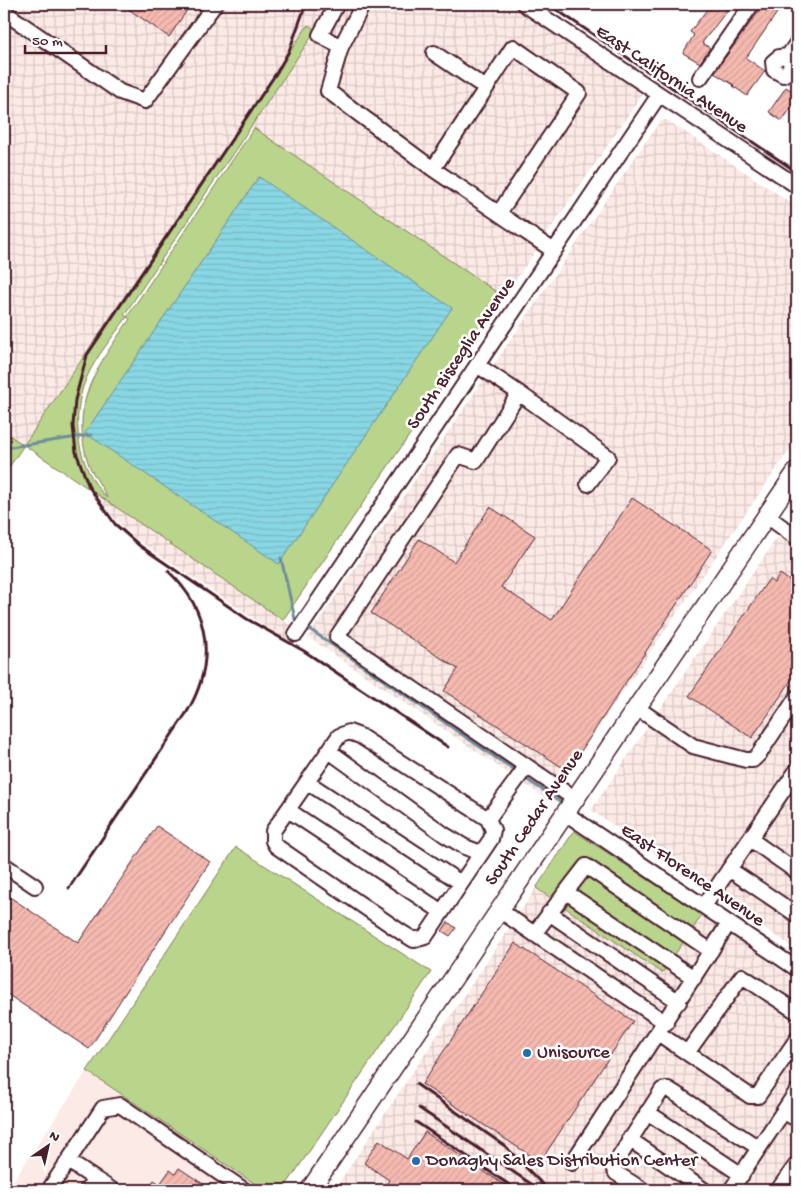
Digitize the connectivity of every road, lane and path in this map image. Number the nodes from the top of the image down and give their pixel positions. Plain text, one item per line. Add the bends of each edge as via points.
1 (215, 4) edge
2 (337, 4) edge
3 (363, 4) edge
4 (524, 4) edge
5 (752, 4) edge
6 (4, 12) edge
7 (797, 43) edge
8 (340, 47) junction
9 (434, 53) dead end
10 (788, 56) dead end
11 (700, 78) dead end
12 (486, 88) junction
13 (659, 95) junction
14 (433, 169) junction
15 (797, 186) edge
16 (499, 213) junction
17 (554, 251) junction
18 (478, 365) junction
19 (519, 393) junction
20 (797, 471) edge
21 (588, 484) dead end
22 (767, 516) junction
23 (797, 538) edge
24 (296, 634) dead end
25 (797, 697) edge
26 (637, 708) junction
27 (329, 751) junction
28 (526, 767) junction
29 (797, 770) edge
30 (307, 782) junction
31 (570, 806) junction
32 (288, 810) junction
33 (488, 819) junction
34 (750, 840) junction
35 (481, 853) junction
36 (4, 865) edge
37 (729, 869) junction
38 (797, 872) edge
39 (461, 884) junction
40 (36, 886) dead end
41 (566, 892) junction
42 (704, 906) junction
43 (499, 910) junction
44 (442, 912) junction
45 (550, 913) junction
46 (797, 915) edge
47 (729, 923) junction
48 (534, 934) junction
49 (711, 951) junction
50 (797, 969) edge
51 (694, 978) junction
52 (678, 1002) junction
53 (797, 1012) edge
54 (662, 1028) junction
55 (797, 1039) edge
56 (687, 1053) junction
57 (797, 1091) edge
58 (647, 1112) junction
59 (784, 1112) junction
60 (797, 1119) edge
61 (629, 1139) junction
62 (760, 1148) junction
63 (68, 1161) junction
64 (572, 1163) dead end
65 (797, 1164) edge
66 (742, 1175) junction
67 (91, 1184) edge
68 (49, 1190) edge
69 (112, 1190) edge
70 (244, 1190) edge
71 (310, 1190) edge
72 (643, 1190) edge
73 (704, 1190) edge
74 (731, 1190) edge
75 (778, 1190) edge

1 - 6 street via 145,101 120,92
2 - 8 street via 320,34
3 - 8 street
4 - 13 street, East California Avenue
5 - 11 street
7 - 10 street
8 - 14 street via 328,91
9 - 12 street
12 - 14 street
12 - 16 street via 513,47 580,93
13 - 15 street, East California Avenue
13 - 17 street, South Bisceglia Avenue
14 - 16 street
16 - 17 street
17 - 18 street, South Bisceglia Avenue
18 - 19 street
18 - 24 street, South Bisceglia Avenue
19 - 21 street via 608,457
19 - 28 street, East Florence Avenue via 476,461 458,455 337,637
20 - 22 main road, South Cedar Avenue
22 - 23 street
22 - 26 main road, South Cedar Avenue
25 - 26 street via 753,760 693,746
26 - 31 main road, South Cedar Avenue
27 - 30 street
27 - 33 street via 339,736 349,732 360,736
27 - 35 street via 445,835 465,848
28 - 31 street, East Florence Avenue
28 - 33 street
29 - 34 street
30 - 32 street
30 - 39 street
31 - 42 street, East Florence Avenue
31 - 43 main road, South Cedar Avenue
32 - 44 street
32 - 44 street via 274,831 276,846 401,932 414,940 425,937
33 - 35 street via 493,830
34 - 37 street
34 - 38 street
35 - 39 street
36 - 40 street
37 - 42 street
37 - 46 street
39 - 44 street
41 - 45 street
41 - 49 street via 586,866
41 - 51 street
42 - 47 street, East Florence Avenue
43 - 48 street
43 - 71 main road, South Cedar Avenue
45 - 48 street
45 - 52 street
47 - 49 street
47 - 50 street, East Florence Avenue
48 - 54 street
49 - 51 street
51 - 52 street
52 - 54 street
53 - 56 street via 742,976
54 - 56 street
54 - 64 street
55 - 56 street via 758,1096 750,1096
57 - 59 street
58 - 61 street
58 - 62 street via 662,1090 668,1089
58 - 66 street
59 - 60 street
59 - 62 street
61 - 72 street via 613,1167 616,1173
61 - 73 street
62 - 66 street
63 - 67 street
63 - 68 street
63 - 70 street via 104,1108 120,1105
65 - 75 street
66 - 74 street
67 - 69 street

